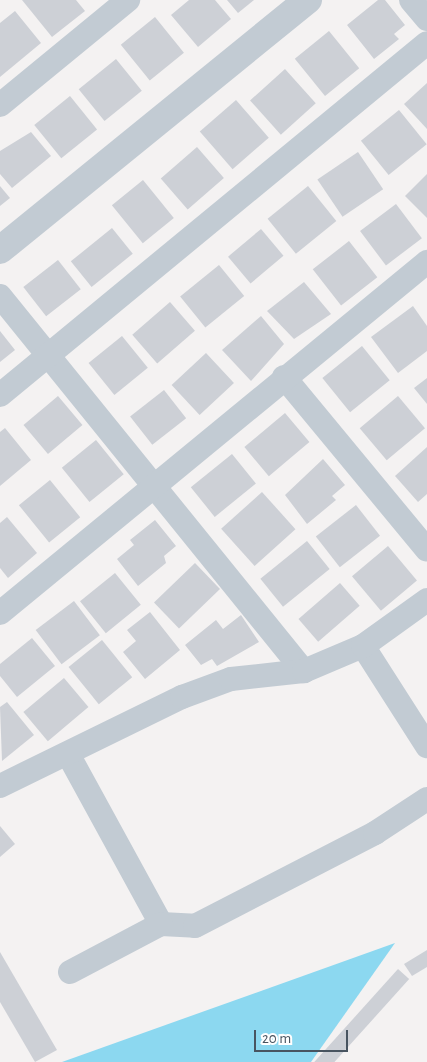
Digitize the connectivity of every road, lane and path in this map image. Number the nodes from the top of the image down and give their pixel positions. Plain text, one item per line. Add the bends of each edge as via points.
1 (128, 0) edge
2 (308, 0) edge
3 (412, 0) edge
4 (427, 19) edge
5 (427, 43) edge
6 (0, 105) edge
7 (0, 250) edge
8 (424, 271) edge
9 (0, 296) edge
10 (49, 355) junction
11 (284, 377) junction
12 (0, 394) edge
13 (155, 485) junction
14 (427, 550) edge
15 (427, 600) edge
16 (0, 613) edge
17 (363, 646) junction
18 (304, 671) junction
19 (427, 746) edge
20 (68, 754) junction
21 (0, 786) edge
22 (427, 799) edge
23 (161, 924) junction
24 (70, 972) dead end

1 - 6 street
2 - 7 street
3 - 4 street
5 - 10 street
8 - 11 street
9 - 10 street
10 - 12 street
10 - 13 street
11 - 13 street
11 - 14 street
13 - 16 street
13 - 18 street
15 - 17 street
17 - 18 street
17 - 19 street
18 - 20 street via 231,679 182,697
20 - 21 street
20 - 23 street
22 - 23 street via 375,833 195,926
23 - 24 street

